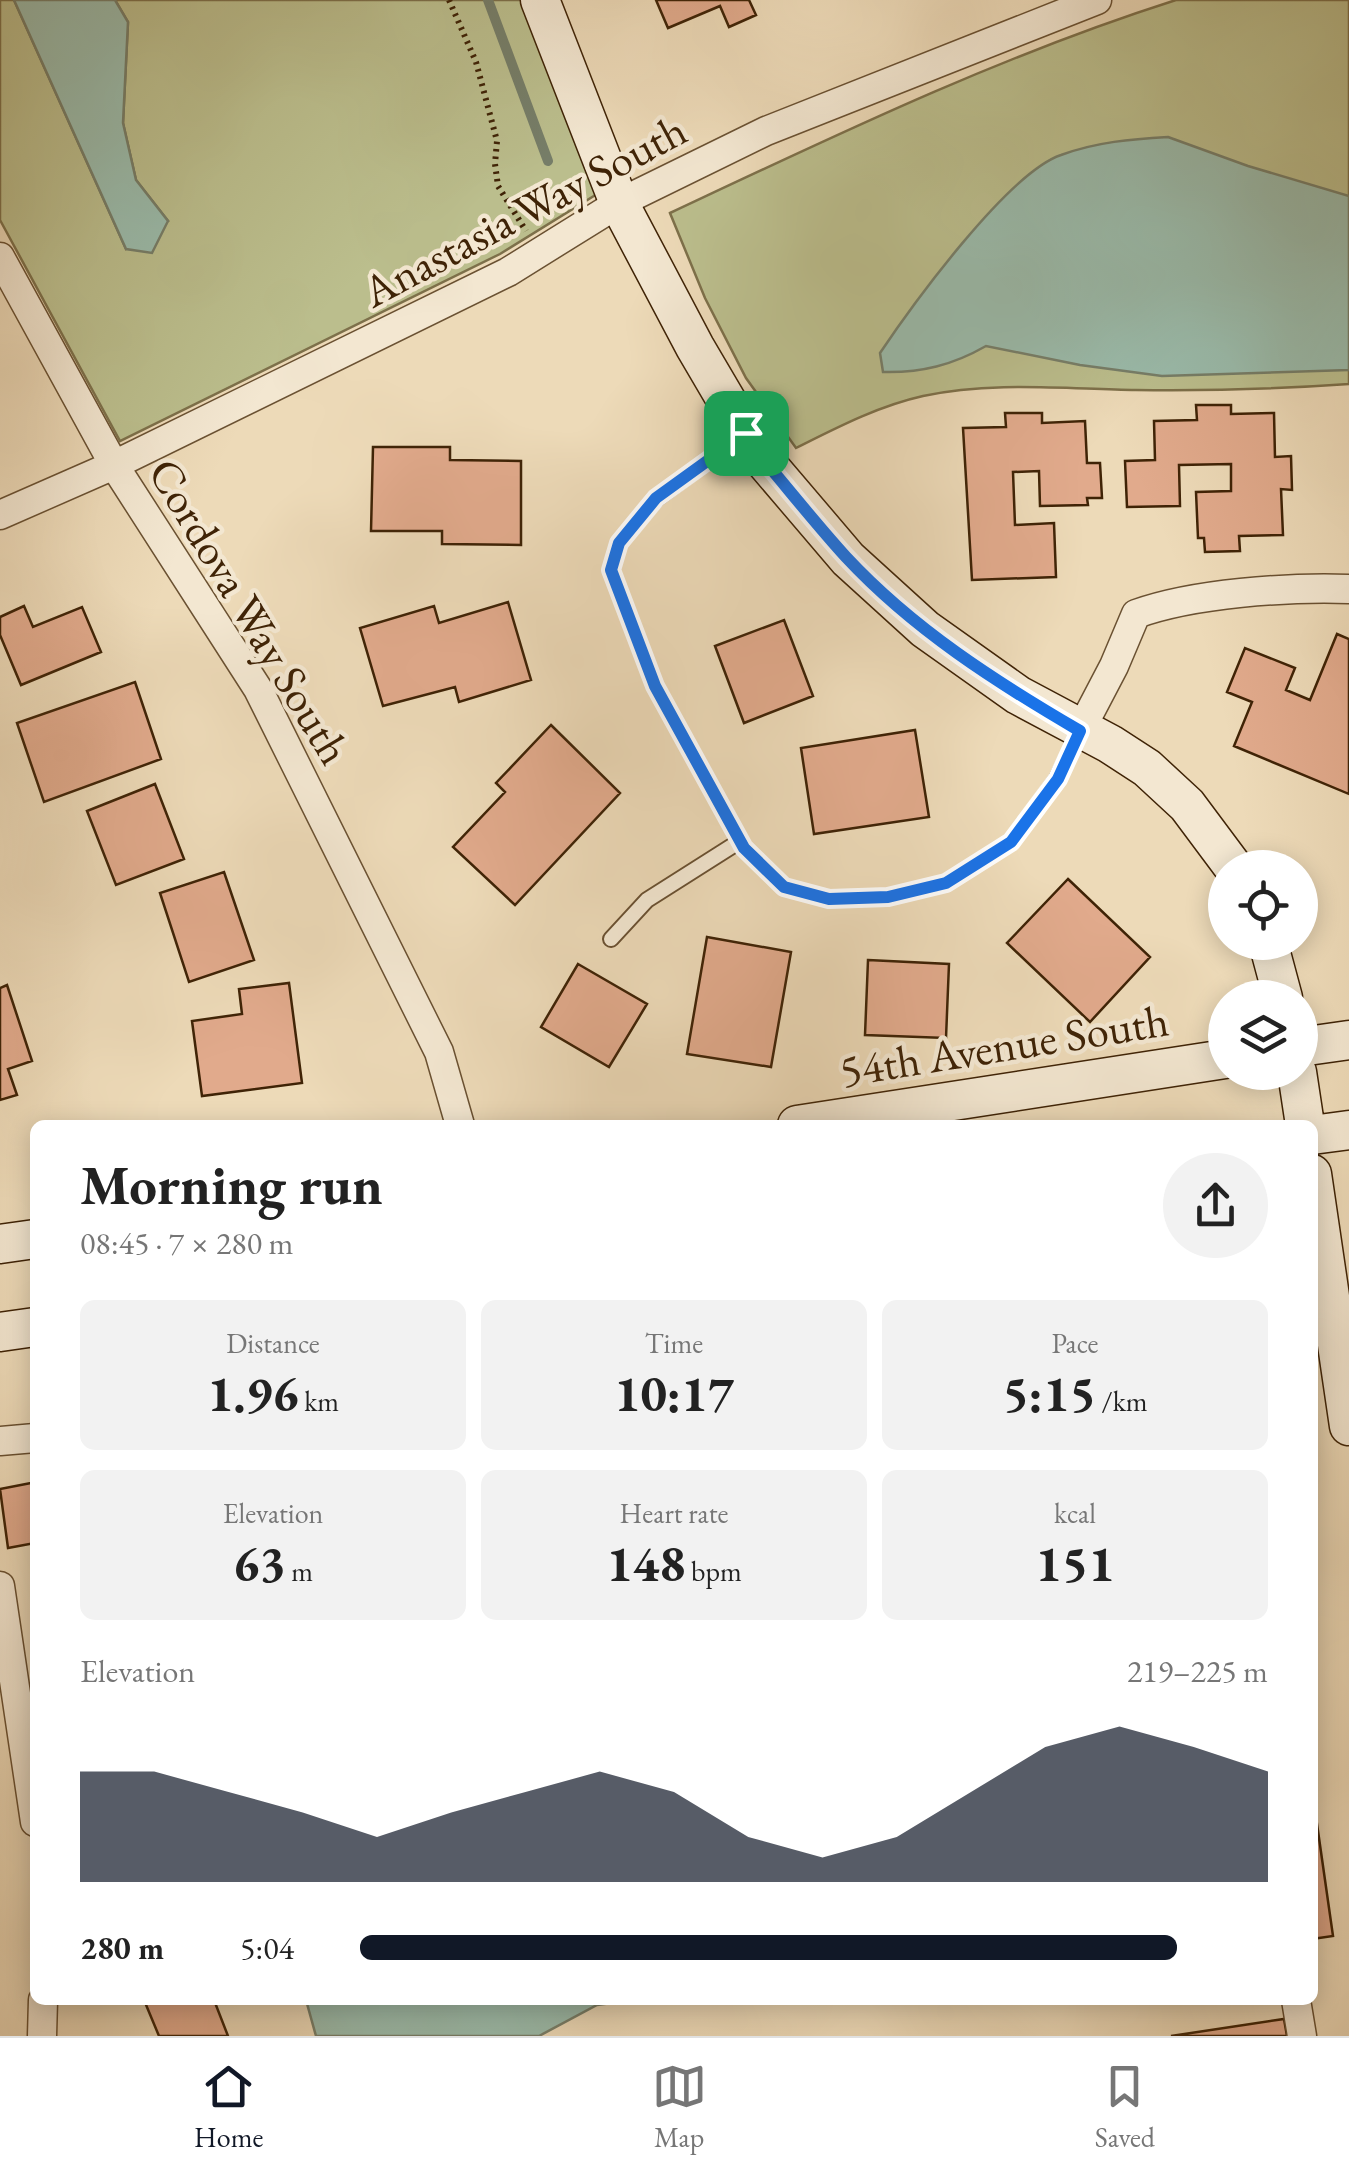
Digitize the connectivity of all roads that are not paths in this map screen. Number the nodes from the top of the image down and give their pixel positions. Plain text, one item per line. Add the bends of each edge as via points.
1 (540, 0) edge
2 (1097, 0) edge
3 (620, 202) junction
4 (0, 257) edge
5 (746, 433) junction
6 (114, 466) junction
7 (0, 516) edge
8 (1349, 589) edge
9 (1080, 731) junction
10 (740, 842) junction
11 (1220, 850) edge
12 (611, 939) dead end
13 (1349, 1040) edge
14 (1318, 1044) edge
15 (1208, 1062) edge
16 (1300, 1090) edge
17 (459, 1120) edge
18 (829, 1120) edge
19 (1304, 1120) edge
20 (1349, 1130) edge
21 (1318, 1134) edge
22 (1318, 1215) edge
23 (30, 1240) edge
24 (0, 1244) edge
25 (30, 1328) edge
26 (0, 1332) edge
27 (1349, 1426) edge
28 (30, 1438) edge
29 (0, 1441) edge
30 (0, 1586) edge
31 (30, 1788) edge
32 (43, 2005) edge
33 (1297, 2005) edge
34 (42, 2036) edge
35 (1302, 2036) edge

1 - 3 street
2 - 3 street, Anastasia Way South via 766,131
3 - 5 street
3 - 6 street, Anastasia Way South via 508,272
4 - 6 street, Cordova Way South
5 - 9 street via 848,559 924,629
5 - 10 lane via 656,498 619,543 611,570 655,686
6 - 7 street, Anastasia Way South
6 - 17 street, Cordova Way South via 258,689 439,1052
8 - 9 street via 1168,602 1136,614
9 - 10 lane via 1058,779 1011,842 946,883 888,897 829,899 784,887
9 - 11 street via 1147,768
10 - 12 lane via 648,900
13 - 14 street
15 - 18 street, 54th Avenue South
16 - 19 street
20 - 21 street
22 - 27 street
23 - 24 street
25 - 26 street
28 - 29 street
30 - 31 street
32 - 34 street
33 - 35 street

